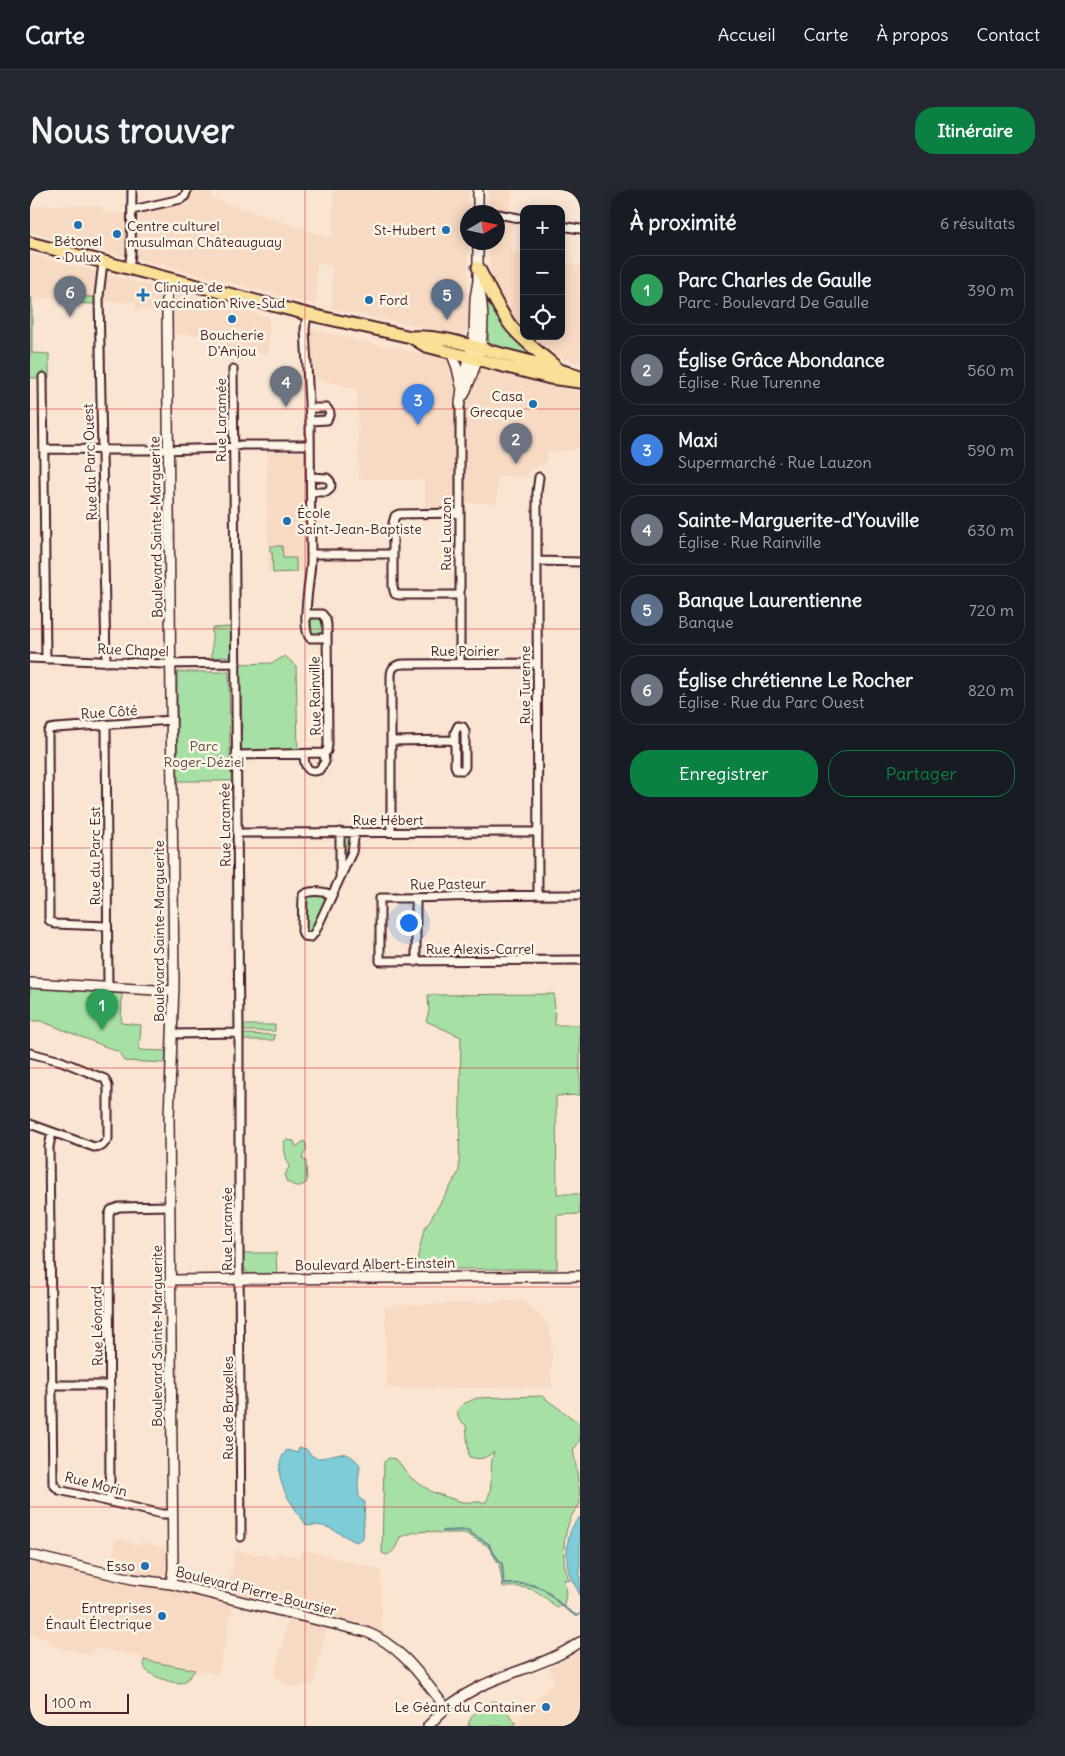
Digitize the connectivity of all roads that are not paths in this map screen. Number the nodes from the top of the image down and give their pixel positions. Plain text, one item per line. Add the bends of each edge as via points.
1 (132, 190) edge
2 (187, 190) edge
3 (478, 190) edge
4 (478, 205) edge
5 (132, 210) junction
6 (505, 215) edge
7 (520, 218) edge
8 (565, 227) edge
9 (580, 229) edge
10 (30, 243) edge
11 (478, 250) edge
12 (102, 262) junction
13 (478, 267) junction
14 (129, 268) junction
15 (171, 279) junction
16 (307, 314) junction
17 (411, 337) junction
18 (451, 352) junction
19 (475, 353) junction
20 (558, 368) junction
21 (233, 369) dead end
22 (43, 377) dead end
23 (580, 377) edge
24 (580, 382) edge
25 (462, 390) junction
26 (460, 404) junction
27 (309, 408) junction
28 (310, 421) junction
29 (310, 445) junction
30 (233, 447) junction
31 (44, 449) junction
32 (102, 449) junction
33 (169, 449) junction
34 (540, 476) dead end
35 (311, 477) junction
36 (311, 492) junction
37 (459, 513) junction
38 (311, 554) junction
39 (393, 554) junction
40 (537, 561) junction
41 (580, 562) edge
42 (460, 595) junction
43 (307, 614) junction
44 (327, 638) junction
45 (30, 658) edge
46 (46, 658) junction
47 (106, 662) junction
48 (236, 663) junction
49 (537, 663) junction
50 (172, 664) junction
51 (460, 664) junction
52 (172, 720) junction
53 (106, 725) junction
54 (455, 740) junction
55 (391, 741) junction
56 (324, 753) junction
57 (304, 754) junction
58 (236, 755) junction
59 (340, 832) junction
60 (355, 832) junction
61 (391, 832) junction
62 (538, 832) junction
63 (237, 833) junction
64 (340, 877) junction
65 (332, 894) junction
66 (538, 894) junction
67 (580, 895) edge
68 (416, 898) junction
69 (107, 926) junction
70 (580, 960) edge
71 (380, 961) joint
72 (416, 962) junction
73 (30, 983) edge
74 (108, 988) junction
75 (174, 991) junction
76 (239, 1033) junction
77 (172, 1034) junction
78 (30, 1053) edge
79 (30, 1124) edge
80 (52, 1132) junction
81 (170, 1206) junction
82 (580, 1276) edge
83 (171, 1280) junction
84 (240, 1280) junction
85 (110, 1384) junction
86 (51, 1385) junction
87 (110, 1501) junction
88 (172, 1514) junction
89 (241, 1537) dead end
90 (30, 1555) edge
91 (171, 1584) junction
92 (580, 1642) edge
93 (446, 1708) junction
94 (428, 1726) edge

1 - 5 street
2 - 5 street via 181,199
3 - 4 street
5 - 14 street
6 - 7 street
8 - 9 street
10 - 12 highway
11 - 13 street
12 - 14 highway
12 - 32 street, Rue du Parc Ouest via 99,289
13 - 19 street
13 - 20 highway via 512,328
14 - 15 highway
15 - 16 highway
15 - 33 street, Boulevard Sainte-Marguerite via 167,292
16 - 17 highway
16 - 27 street, Rue Rainville
17 - 18 highway via 426,346
17 - 19 highway via 428,336
18 - 19 highway
18 - 25 street
19 - 20 highway
19 - 24 highway via 550,378
19 - 25 street, Rue Lauzon via 463,379
19 - 26 street, Rue Lauzon
20 - 23 highway
21 - 30 street, Rue Laramée
22 - 31 street
25 - 26 street, Rue Lauzon
26 - 37 street, Rue Lauzon
27 - 28 street, Rue Rainville
27 - 28 street via 327,408 330,413 327,420
28 - 29 street, Rue Rainville
29 - 30 street
29 - 35 street, Rue Rainville
30 - 33 street
30 - 48 street, Rue Laramée
31 - 32 street
31 - 46 street
32 - 33 street
32 - 47 street, Rue du Parc Ouest
33 - 50 street, Boulevard Sainte-Marguerite
34 - 40 street, Rue Turenne
35 - 36 street, Rue Rainville
35 - 36 street via 327,478 331,486 326,492
36 - 38 street, Rue Rainville
37 - 39 street via 397,514 393,521
37 - 42 street, Rue Lauzon
38 - 39 street
38 - 43 street, Rue Rainville
39 - 42 street via 395,594
40 - 41 street
40 - 49 street, Rue Turenne
42 - 51 street, Rue Lauzon
43 - 44 street, Rue Rainville via 324,616
43 - 44 street, Rue Rainville via 308,637
44 - 56 street, Rue Rainville via 328,744
45 - 46 street, Rue Chapel
46 - 47 street, Rue Chapel
47 - 50 street, Rue Chapel
48 - 50 street, Rue Chapel
48 - 58 street, Rue Laramée
49 - 51 street, Rue Poirier
49 - 62 street, Rue Turenne
50 - 52 street, Boulevard Sainte-Marguerite
51 - 55 street, Rue Poirier via 394,666 390,676
52 - 53 street, Rue Côté
52 - 75 street, Boulevard Sainte-Marguerite
53 - 69 street, Rue du Parc Est
53 - 69 street, Rue Côté via 56,728 49,731 47,746 49,920 55,924
54 - 54 street via 456,728 463,727 465,765 462,771 455,766
54 - 55 street
55 - 61 street
56 - 57 street, Rue Rainville
56 - 57 street, Rue Rainville via 326,762 316,771 305,766
57 - 58 street, Rue Rainville
58 - 63 street, Rue Laramée
59 - 60 street, Rue Hébert
59 - 63 street, Rue Hébert
59 - 64 street
60 - 61 street, Rue Hébert
60 - 64 street via 354,848
61 - 62 street, Rue Hébert
62 - 66 street, Rue Turenne
63 - 76 street, Rue Laramée
64 - 65 street
65 - 65 street via 307,892 303,895 304,936 314,935
66 - 67 street, Rue Pasteur
66 - 68 street, Rue Pasteur
68 - 71 street, Rue Pasteur via 380,898
68 - 72 street
69 - 74 street, Rue du Parc Est
70 - 72 street, Rue Alexis-Carrel
71 - 72 street, Rue Alexis-Carrel
73 - 74 street
74 - 75 street
75 - 77 street, Boulevard Sainte-Marguerite
76 - 77 street
76 - 84 street, Rue Laramée
77 - 81 street, Boulevard Sainte-Marguerite
78 - 80 street via 101,1076 107,1083 108,1135 105,1144 91,1146
79 - 80 street
80 - 86 street, Rue Morin via 49,1144
81 - 83 street, Boulevard Sainte-Marguerite
81 - 85 street, Rue Léonard via 119,1207 111,1210 109,1215
82 - 84 street, Boulevard Albert-Einstein
83 - 84 street, Boulevard Albert-Einstein
83 - 88 street, Boulevard Sainte-Marguerite
84 - 89 street, Rue de Bruxelles
85 - 86 street
85 - 87 street, Rue Léonard
86 - 87 street, Rue Morin via 53,1484 59,1490
87 - 88 street, Rue Morin
88 - 91 street, Boulevard Sainte-Marguerite
90 - 91 street, Boulevard Pierre-Boursier via 132,1580
91 - 93 street, Boulevard Pierre-Boursier via 374,1635 400,1653
92 - 93 street via 542,1664 478,1687
93 - 94 street

